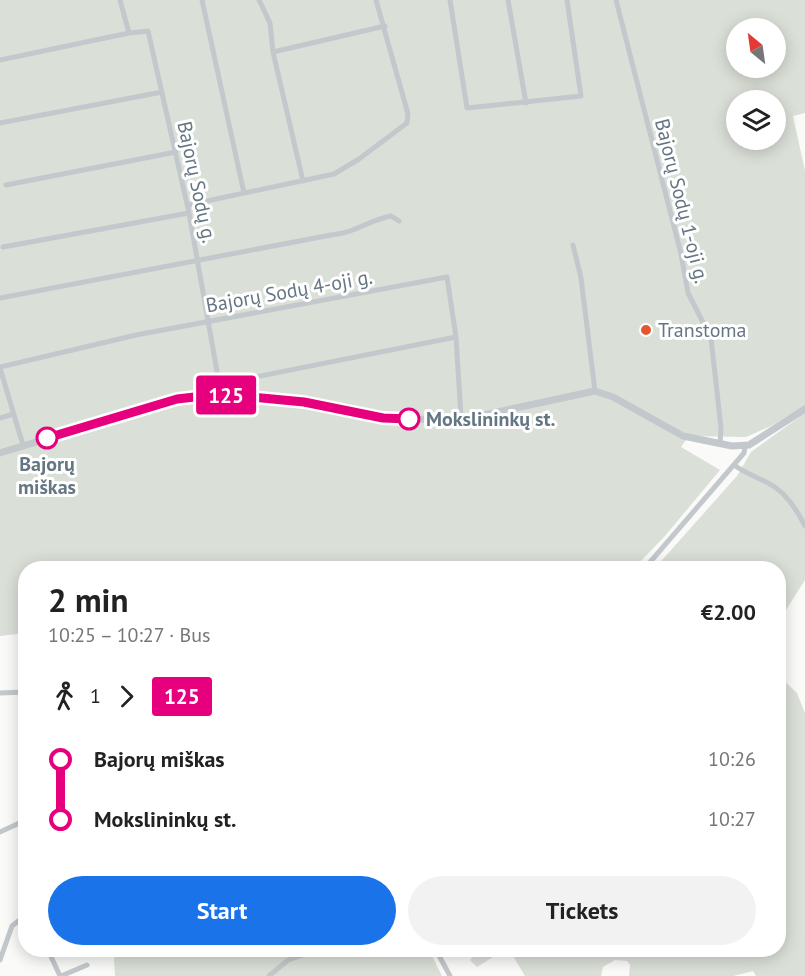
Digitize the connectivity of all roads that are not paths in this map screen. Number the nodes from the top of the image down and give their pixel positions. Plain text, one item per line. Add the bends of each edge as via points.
1 (120, 0) edge
2 (203, 0) edge
3 (259, 0) edge
4 (376, 0) edge
5 (450, 0) edge
6 (508, 0) edge
7 (567, 0) edge
8 (616, 0) edge
9 (385, 26) junction
10 (129, 33) junction
11 (273, 52) junction
12 (0, 60) edge
13 (162, 92) junction
14 (526, 103) junction
15 (0, 123) edge
16 (176, 152) junction
17 (303, 181) junction
18 (6, 185) dead end
19 (244, 193) junction
20 (188, 205) junction
21 (189, 213) junction
22 (399, 221) dead end
23 (573, 245) dead end
24 (3, 247) dead end
25 (198, 260) junction
26 (0, 298) edge
27 (208, 321) junction
28 (456, 338) junction
29 (0, 368) edge
30 (220, 384) junction
31 (595, 391) junction
32 (221, 394) junction
33 (805, 409) edge
34 (14, 414) junction
35 (461, 417) junction
36 (0, 418) edge
37 (720, 444) junction
38 (23, 446) junction
39 (745, 447) junction
40 (0, 453) edge
41 (734, 465) junction
42 (805, 526) edge
43 (651, 561) edge
44 (18, 692) edge
45 (0, 693) edge
46 (18, 824) edge
47 (0, 832) edge
48 (18, 921) edge
49 (52, 957) edge
50 (297, 957) edge
51 (440, 957) edge
52 (0, 960) edge
53 (87, 964) dead end
54 (61, 976) edge
55 (269, 976) edge
56 (450, 976) edge

1 - 10 street
2 - 19 street
3 - 11 street via 270,23
4 - 9 street
5 - 14 street via 467,108
6 - 14 street
7 - 14 street via 581,96
8 - 37 street, Bajorų Sodų 1-oji g. via 681,254 685,284 711,338
9 - 11 street
9 - 17 street via 408,121 334,174
10 - 12 street
10 - 13 street, Bajorų Sodų g. via 148,31
11 - 17 street
13 - 15 street
13 - 16 street, Bajorų Sodų g.
16 - 18 street
16 - 20 street, Bajorų Sodų g.
17 - 19 street
19 - 20 street
20 - 21 street, Bajorų Sodų g.
21 - 24 street
21 - 25 street, Bajorų Sodų g.
22 - 25 street via 391,216 379,218 347,234
23 - 31 street
25 - 26 street
25 - 27 street, Bajorų Sodų g.
27 - 28 street, Bajorų Sodų 4-oji g. via 447,277
27 - 29 street, Bajorų Sodų 4-oji g.
27 - 30 street, Bajorų Sodų g.
28 - 30 street
28 - 35 street, Bajorų Sodų 4-oji g.
29 - 34 street
30 - 32 street, Bajorų Sodų g.
31 - 35 street
31 - 37 street via 613,397 673,432
32 - 35 street via 304,402 395,419
32 - 38 street via 177,399
33 - 39 street
34 - 36 street
34 - 38 street
37 - 39 street
38 - 40 street
39 - 41 street
41 - 42 street via 777,488
41 - 43 street
44 - 45 street
46 - 47 street
48 - 52 street via 12,926
49 - 54 street
50 - 55 street
51 - 56 street
53 - 54 street

